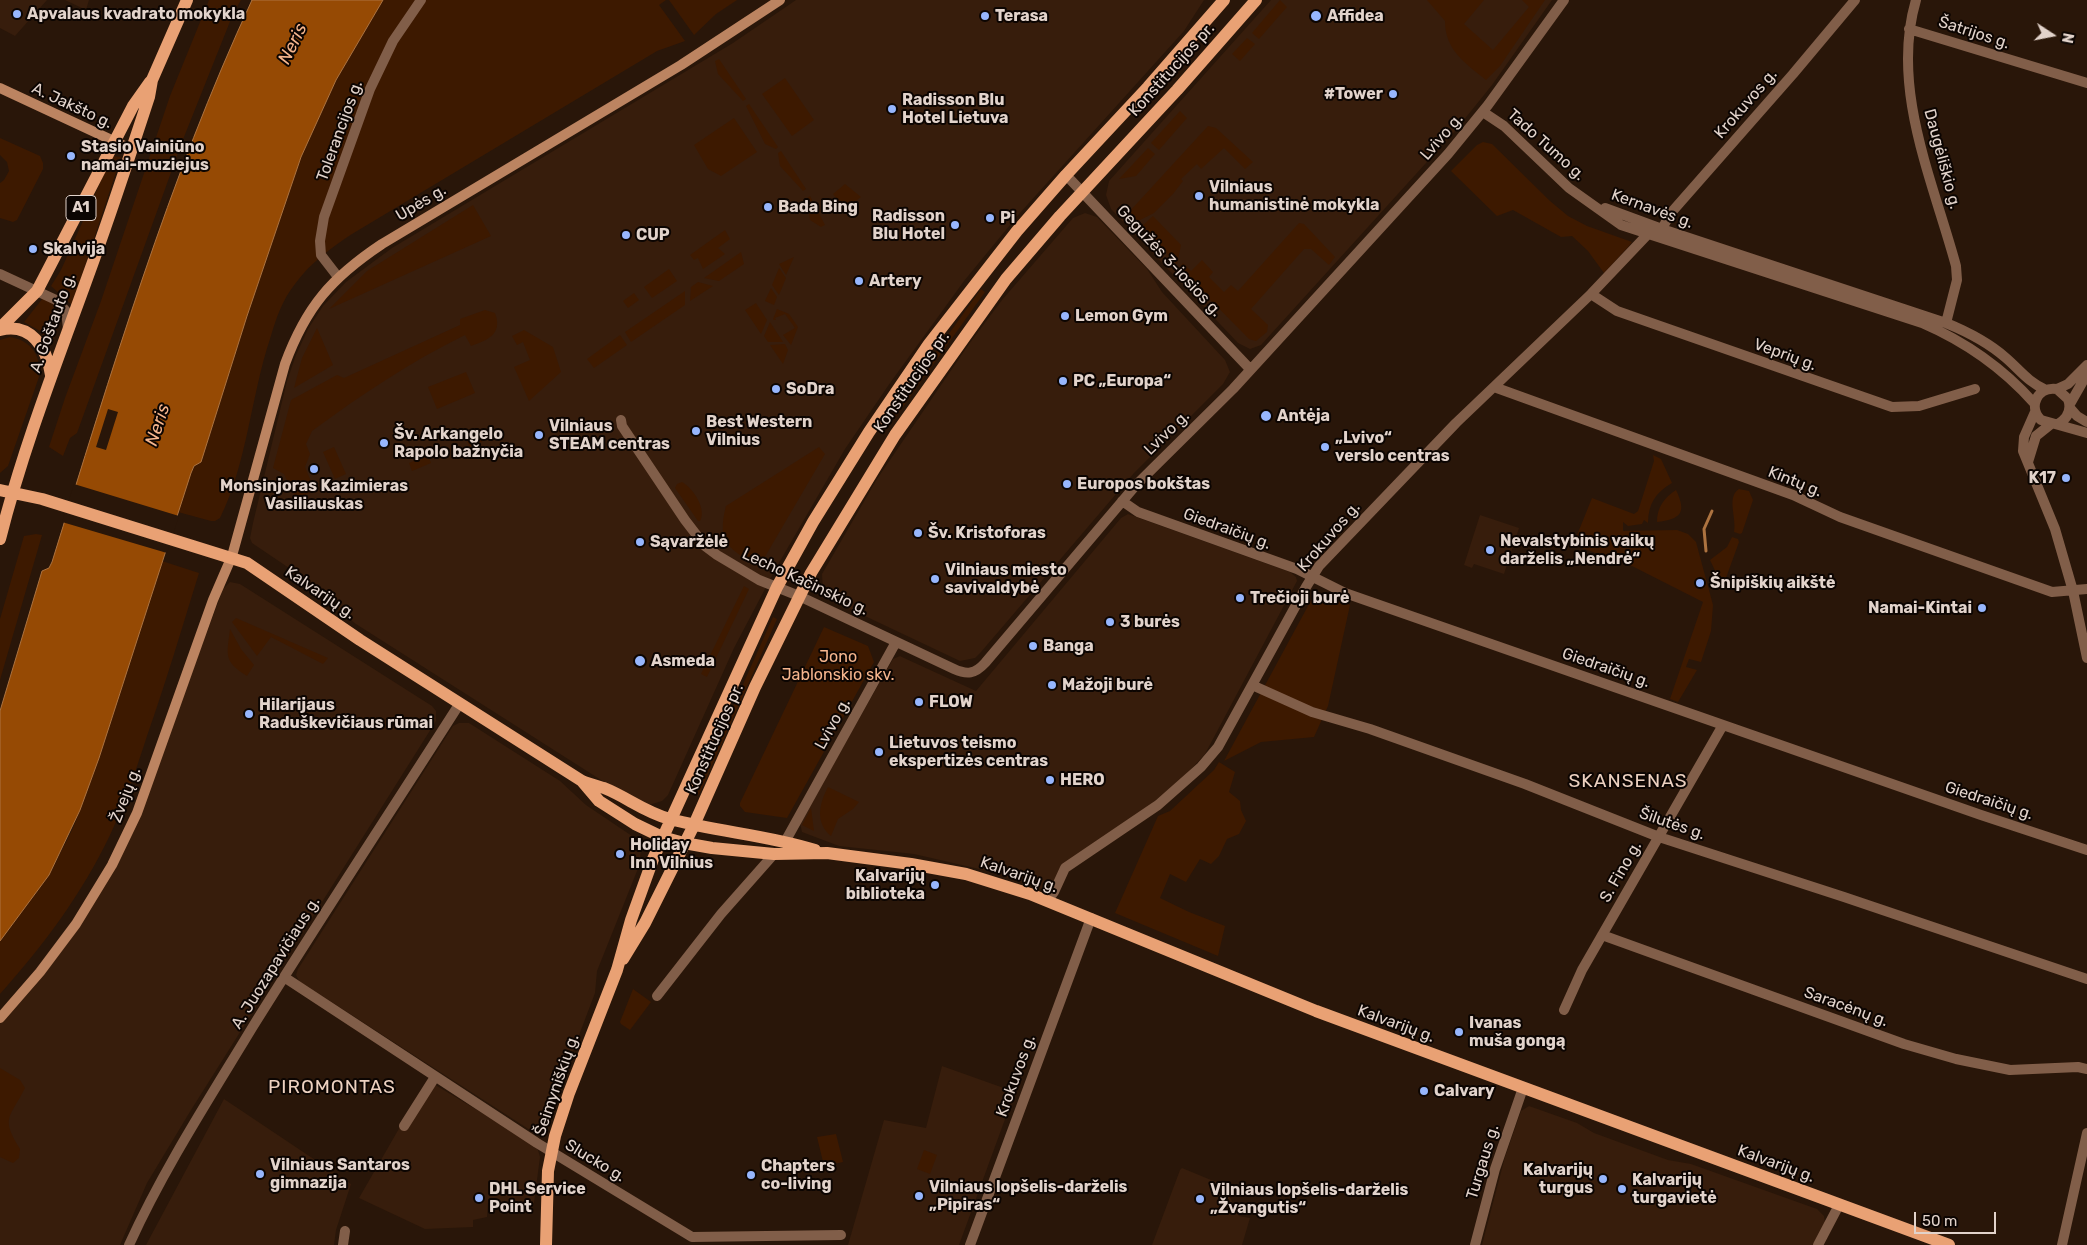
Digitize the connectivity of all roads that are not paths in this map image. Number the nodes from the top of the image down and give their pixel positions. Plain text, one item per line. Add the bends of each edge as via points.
1 (187, 0) edge
2 (420, 0) edge
3 (780, 0) edge
4 (1224, 0) edge
5 (1256, 0) edge
6 (1564, 0) edge
7 (1855, 0) edge
8 (1916, 0) edge
9 (1909, 29) junction
10 (152, 80) junction
11 (2087, 83) edge
12 (0, 88) edge
13 (1483, 112) junction
14 (114, 142) junction
15 (131, 149) junction
16 (1066, 175) junction
17 (1082, 192) junction
18 (1589, 202) junction
19 (1662, 229) junction
20 (1648, 234) junction
21 (0, 274) edge
22 (338, 277) junction
23 (37, 291) junction
24 (1590, 294) junction
25 (1946, 323) junction
26 (0, 329) edge
27 (68, 329) junction
28 (2087, 365) edge
29 (1250, 369) junction
30 (2087, 374) edge
31 (51, 375) junction
32 (1494, 387) junction
33 (1975, 389) dead end
34 (2051, 390) junction
35 (2070, 406) junction
36 (2035, 407) junction
37 (620, 420) dead end
38 (2087, 422) edge
39 (2054, 424) junction
40 (2087, 432) edge
41 (2028, 462) junction
42 (6, 491) edge
43 (1122, 501) junction
44 (0, 538) edge
45 (232, 556) junction
46 (1312, 578) junction
47 (777, 587) junction
48 (2087, 589) edge
49 (2073, 591) junction
50 (799, 596) junction
51 (896, 642) junction
52 (2087, 658) edge
53 (1252, 685) junction
54 (460, 702) junction
55 (1724, 725) junction
56 (582, 782) junction
57 (670, 819) junction
58 (694, 825) junction
59 (1659, 837) junction
60 (662, 838) junction
61 (786, 840) junction
62 (684, 843) junction
63 (2087, 850) edge
64 (827, 853) junction
65 (774, 854) junction
66 (1047, 901) junction
67 (1091, 918) junction
68 (1602, 935) junction
69 (617, 970) junction
70 (284, 977) junction
71 (2087, 979) edge
72 (657, 996) dead end
73 (1564, 1010) dead end
74 (0, 1018) edge
75 (2087, 1068) edge
76 (435, 1077) junction
77 (1523, 1088) junction
78 (404, 1126) dead end
79 (2087, 1133) edge
80 (552, 1152) junction
81 (1839, 1205) junction
82 (345, 1231) dead end
83 (841, 1235) dead end
84 (129, 1245) edge
85 (343, 1245) edge
86 (546, 1245) edge
87 (970, 1245) edge
88 (1475, 1245) edge
89 (1818, 1245) edge
90 (1949, 1245) edge
91 (2062, 1245) edge

1 - 10 main road, A. Goštauto g. / A1
2 - 22 street, Tolerancijos g. via 393,41 374,81 324,217 321,255
3 - 22 street, Upės g. via 681,65 382,244
4 - 16 main road, Konstitucijos pr. via 1148,88
5 - 17 main road, Konstitucijos pr.
6 - 13 street, Lvivo g.
7 - 19 street, Krokuvos g. via 1670,214
8 - 9 street, Daugėliškio g.
9 - 11 street, Šatrijos g.
9 - 25 street, Daugėliškio g. via 1907,58 1913,109 1956,266 1957,280
10 - 14 main road, A. Goštauto g. / A1 via 133,106
10 - 15 main road, A. Goštauto g. / A1
12 - 14 street, A. Jakšto g.
13 - 18 street, Tado Tumo g. via 1504,126 1569,188
13 - 29 street, Lvivo g. via 1442,161
14 - 15 street, A. Jakšto g.
14 - 23 main road, A. Goštauto g. / A1
15 - 27 main road, A. Goštauto g. / A1
16 - 17 street, Gegužės 3-iosios g.
16 - 47 main road, Konstitucijos pr. via 993,260 929,344 869,432
17 - 29 street, Gegužės 3-iosios g.
17 - 50 main road, Konstitucijos pr. via 995,293 922,396 870,474
18 - 19 street, Kernavės g.
18 - 20 street, Kernavės g. via 1620,225
19 - 25 street, Kernavės g.
20 - 24 street, Krokuvos g.
20 - 36 street, Kernavės g. via 1922,323 1949,335 1993,363
21 - 23 street
22 - 45 street, Upės g. via 316,302 293,342 277,388
23 - 26 main road, A. Goštauto g. / A1
23 - 27 street via 62,304
24 - 32 street, Krokuvos g.
24 - 33 street, Veprių g. via 1617,311 1892,407 1919,406
25 - 34 street, Kernavės g. via 1983,340 2007,358 2029,381
26 - 31 main road via 16,329 34,336 45,351
27 - 31 main road, A. Goštauto g. / A1
28 - 34 street via 2068,384
29 - 43 street, Lvivo g.
30 - 35 street
31 - 42 main road, A. Goštauto g. / A1
32 - 46 street, Krokuvos g. via 1456,423
32 - 49 street, Kintų g. via 1793,495 1840,517 2052,592
34 - 35 street, Kernavės g. via 2065,395
34 - 36 street via 2039,395
35 - 38 street, Kernavės g.
35 - 39 street via 2066,418
36 - 39 street, Kernavės g. via 2041,420
36 - 41 street via 2023,443
37 - 47 street, Lecho Kačinskio g. via 705,546 727,562
39 - 40 street, Kernavės g.
39 - 41 street via 2036,436
41 - 49 street via 2055,529
42 - 44 main road, A1
42 - 45 main road, Kalvarijų g.
43 - 46 street, Giedraičių g. via 1138,512
43 - 51 street, Lvivo g. via 985,664 974,672 963,673
45 - 54 main road, Kalvarijų g.
45 - 74 street, Žvejų g. via 126,836 76,924
46 - 53 street, Krokuvos g.
46 - 55 street, Giedraičių g. via 1345,593
47 - 50 street, Lecho Kačinskio g.
47 - 57 main road, Konstitucijos pr.
48 - 49 street, Kintų g.
49 - 52 street
50 - 51 street, Lecho Kačinskio g.
50 - 58 main road, Konstitucijos pr.
51 - 61 street, Lvivo g.
53 - 59 street, Šilutės g. via 1312,712 1525,784
53 - 66 street, Krokuvos g. via 1211,757 1158,805 1065,868
54 - 56 main road, Kalvarijų g.
54 - 70 street, A. Juozapavičiaus g.
55 - 59 street, S. Fino g.
55 - 63 street, Giedraičių g.
56 - 57 main road, Kalvarijų g.
56 - 60 main road, Kalvarijų g. via 599,801
57 - 58 main road, Kalvarijų g.
57 - 60 main road, Konstitucijos pr.
58 - 61 main road, Kalvarijų g.
58 - 62 main road, Konstitucijos pr.
59 - 68 street, S. Fino g.
59 - 71 street, Šilutės g.
60 - 62 main road, Kalvarijų g.
60 - 69 main road, Šeimyniškių g. via 631,920
61 - 64 main road, Kalvarijų g.
62 - 65 main road, Kalvarijų g.
62 - 69 main road, Šeimyniškių g. via 645,923
64 - 65 main road, Kalvarijų g.
64 - 66 main road, Kalvarijų g. via 966,874
65 - 72 street via 721,914
66 - 67 main road, Kalvarijų g.
67 - 77 main road, Kalvarijų g. via 1316,1011
67 - 87 street, Krokuvos g.
68 - 73 street, S. Fino g.
68 - 75 street, Saracėnų g. via 1901,1044 1947,1057 2010,1070
69 - 80 main road, Šeimyniškių g. via 566,1100
70 - 76 street, Slucko g.
70 - 84 street, A. Juozapavičiaus g. via 168,1170
76 - 78 street
76 - 80 street, Slucko g.
77 - 81 main road, Kalvarijų g.
77 - 88 street, Turgaus g. via 1495,1169
79 - 91 street
80 - 83 street, Slucko g. via 692,1237
80 - 86 main road, Šeimyniškių g. via 547,1181
81 - 89 street
81 - 90 main road, Kalvarijų g.
82 - 85 street

